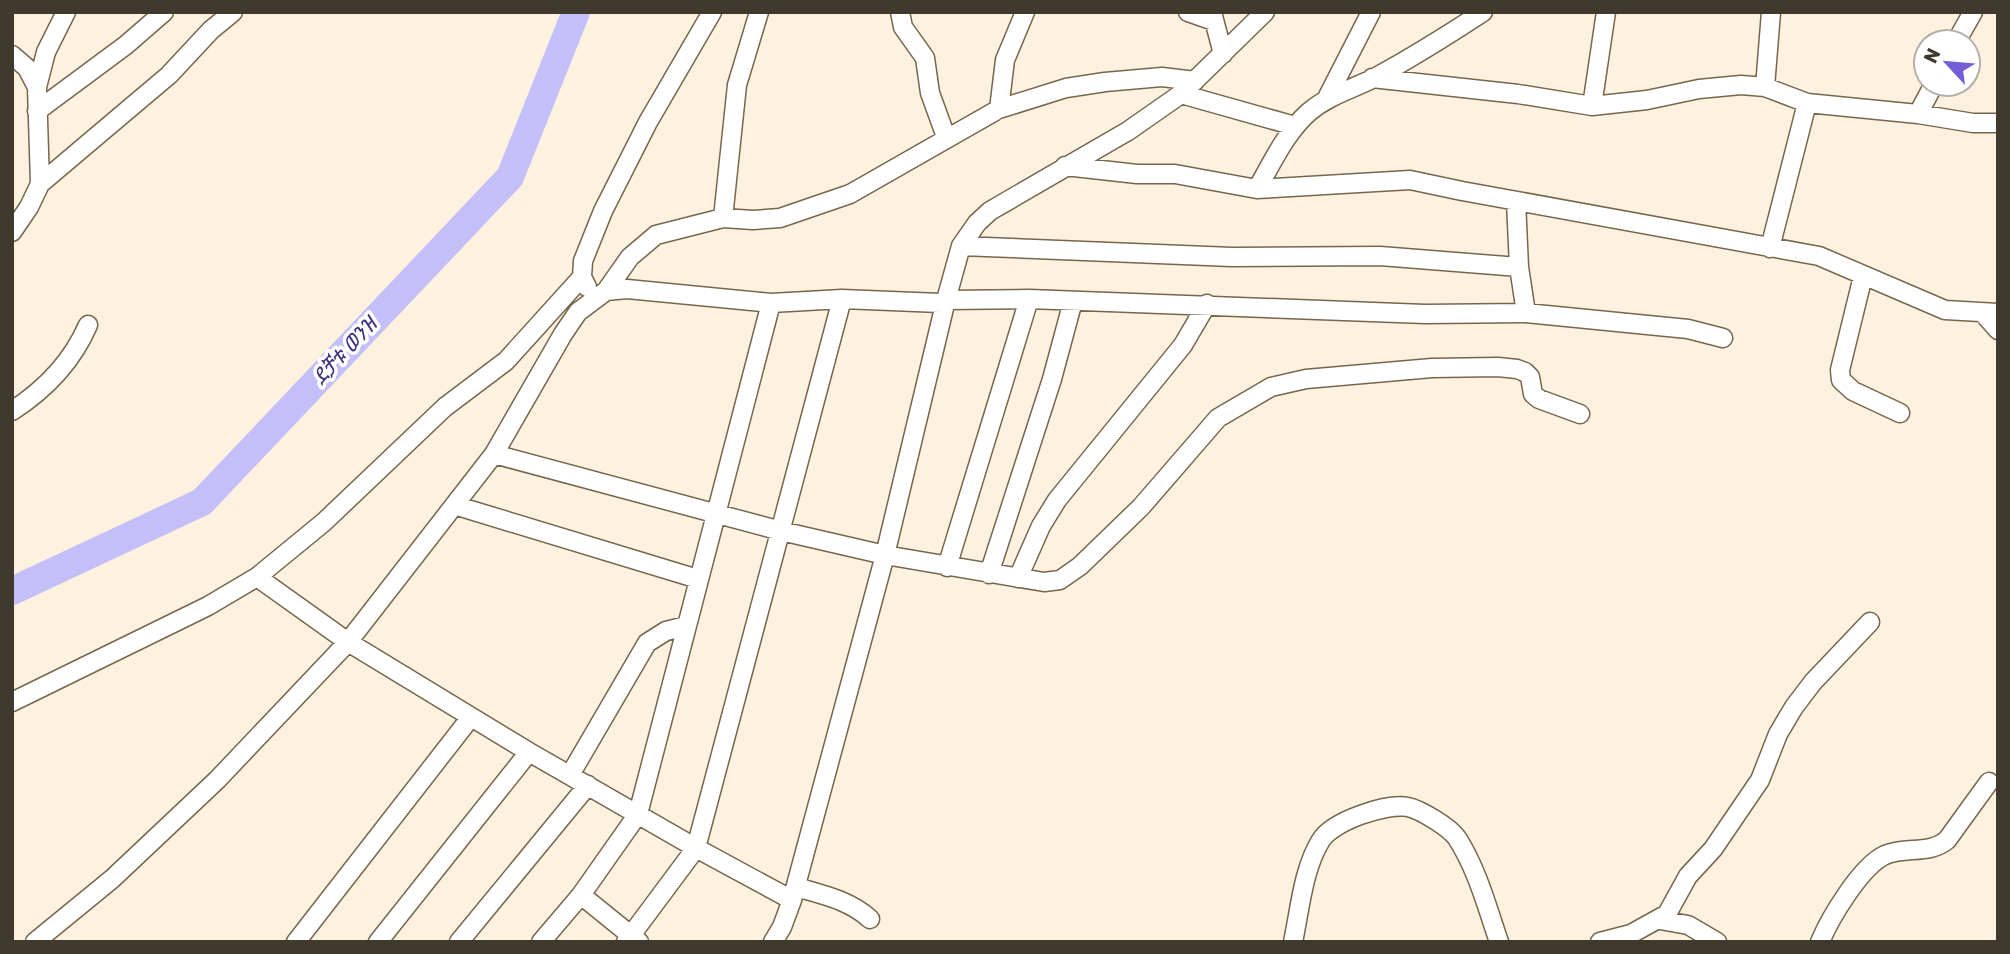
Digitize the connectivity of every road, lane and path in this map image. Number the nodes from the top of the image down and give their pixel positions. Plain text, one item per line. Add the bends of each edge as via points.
1 (66, 12) edge
2 (164, 12) edge
3 (233, 12) edge
4 (712, 12) edge
5 (759, 12) edge
6 (900, 12) edge
7 (1025, 12) edge
8 (1188, 12) edge
9 (1265, 12) edge
10 (1371, 12) edge
11 (1483, 12) edge
12 (1606, 12) edge
13 (1771, 12) edge
14 (1973, 12) edge
15 (1213, 17) edge
16 (1964, 28) edge
17 (1223, 54) junction
18 (12, 55) edge
19 (1372, 79) junction
20 (1195, 81) junction
21 (1765, 87) junction
22 (37, 88) junction
23 (1181, 94) junction
24 (1927, 98) edge
25 (1327, 99) junction
26 (1807, 103) junction
27 (1592, 106) junction
28 (999, 109) junction
29 (37, 111) junction
30 (1918, 114) junction
31 (1998, 123) edge
32 (1296, 126) junction
33 (946, 138) junction
34 (1065, 166) junction
35 (40, 184) junction
36 (1257, 189) junction
37 (1516, 201) junction
38 (723, 218) junction
39 (12, 232) edge
40 (961, 246) junction
41 (1770, 248) junction
42 (1519, 267) junction
43 (1863, 275) junction
44 (582, 277) junction
45 (600, 295) junction
46 (842, 299) junction
47 (1029, 299) junction
48 (946, 300) junction
49 (1073, 301) junction
50 (771, 303) junction
51 (1207, 304) junction
52 (1526, 313) junction
53 (1991, 313) edge
54 (88, 325) dead end
55 (1998, 330) edge
56 (1723, 338) dead end
57 (12, 411) edge
58 (1899, 413) dead end
59 (1580, 414) dead end
60 (494, 454) junction
61 (454, 505) junction
62 (717, 514) junction
63 (781, 531) junction
64 (885, 555) junction
65 (947, 567) junction
66 (989, 574) junction
67 (257, 577) junction
68 (1018, 578) junction
69 (698, 579) junction
70 (1870, 622) dead end
71 (686, 626) junction
72 (348, 642) junction
73 (12, 702) edge
74 (471, 717) junction
75 (529, 752) junction
76 (570, 775) junction
77 (1989, 782) dead end
78 (588, 785) junction
79 (638, 814) junction
80 (696, 848) junction
81 (794, 894) junction
82 (581, 895) junction
83 (1676, 914) junction
84 (870, 919) dead end
85 (632, 940) edge
86 (35, 942) edge
87 (296, 942) edge
88 (378, 942) edge
89 (459, 942) edge
90 (541, 942) edge
91 (773, 942) edge
92 (1293, 942) edge
93 (1499, 942) edge
94 (1600, 942) edge
95 (1717, 942) edge
96 (1820, 942) edge

1 - 22 street via 46,52
2 - 29 street
3 - 35 street via 169,75
4 - 44 street via 603,211 583,261
5 - 38 street via 737,85
6 - 33 street via 903,27 925,58 930,93
7 - 28 street via 1005,60
8 - 15 street
9 - 17 street
10 - 25 street
11 - 19 street
12 - 27 street
13 - 21 street
14 - 16 street
15 - 17 street
17 - 20 street
18 - 22 street via 27,68
19 - 25 street
19 - 27 street
20 - 23 street
20 - 28 street via 1161,77 1105,82 1066,88
21 - 26 street
21 - 27 street via 1699,89
22 - 29 street
23 - 32 street
23 - 34 street
24 - 30 street
25 - 32 street
26 - 30 street
26 - 41 street
28 - 33 street
29 - 35 street
30 - 31 street
32 - 36 street
33 - 38 street via 850,194 780,218
34 - 36 street via 1175,174
34 - 40 street via 990,211
35 - 39 street
36 - 37 street via 1410,180
37 - 41 street
37 - 42 street
38 - 45 street via 656,235 630,257
40 - 42 street via 1232,257 1380,256
40 - 48 street
41 - 43 street via 1819,256
42 - 52 street
43 - 53 street via 1945,310
43 - 58 street via 1841,380 1853,391
44 - 45 street
44 - 67 street via 506,361 445,407 324,522
45 - 50 street via 627,289
45 - 60 street via 578,312 563,334
46 - 48 street
46 - 50 street
46 - 63 street
47 - 48 street
47 - 49 street
47 - 65 street
48 - 64 street
49 - 51 street
49 - 66 street
50 - 62 street
51 - 52 street via 1425,314
51 - 68 street via 1184,345 1057,500
52 - 56 street via 1688,329
53 - 55 street
54 - 57 street via 58,374
59 - 68 street via 1539,400 1525,372 1498,367 1306,379 1271,387 1218,418 1141,507 1070,575 1044,582
60 - 61 street
60 - 62 street
61 - 69 street
61 - 72 street
62 - 63 street
62 - 69 street
63 - 64 street
63 - 80 street
64 - 65 street
64 - 81 street
65 - 66 street
66 - 68 street
67 - 72 street
67 - 73 street via 208,606
69 - 71 street
70 - 83 street via 1794,706 1760,780 1713,849 1688,876
71 - 76 street via 647,643
71 - 79 street
72 - 74 street
72 - 86 street via 217,780 112,879
74 - 75 street
74 - 87 street
75 - 76 street
75 - 88 street
76 - 78 street
77 - 96 street via 1939,847 1893,853 1874,863 1839,904
78 - 79 street
78 - 89 street
79 - 80 street
79 - 82 street
80 - 81 street
80 - 85 street
81 - 84 street via 840,899
81 - 91 street
82 - 85 street
82 - 90 street
83 - 94 street
83 - 95 street
92 - 93 street via 1310,863 1328,831 1385,808 1408,807 1456,836

